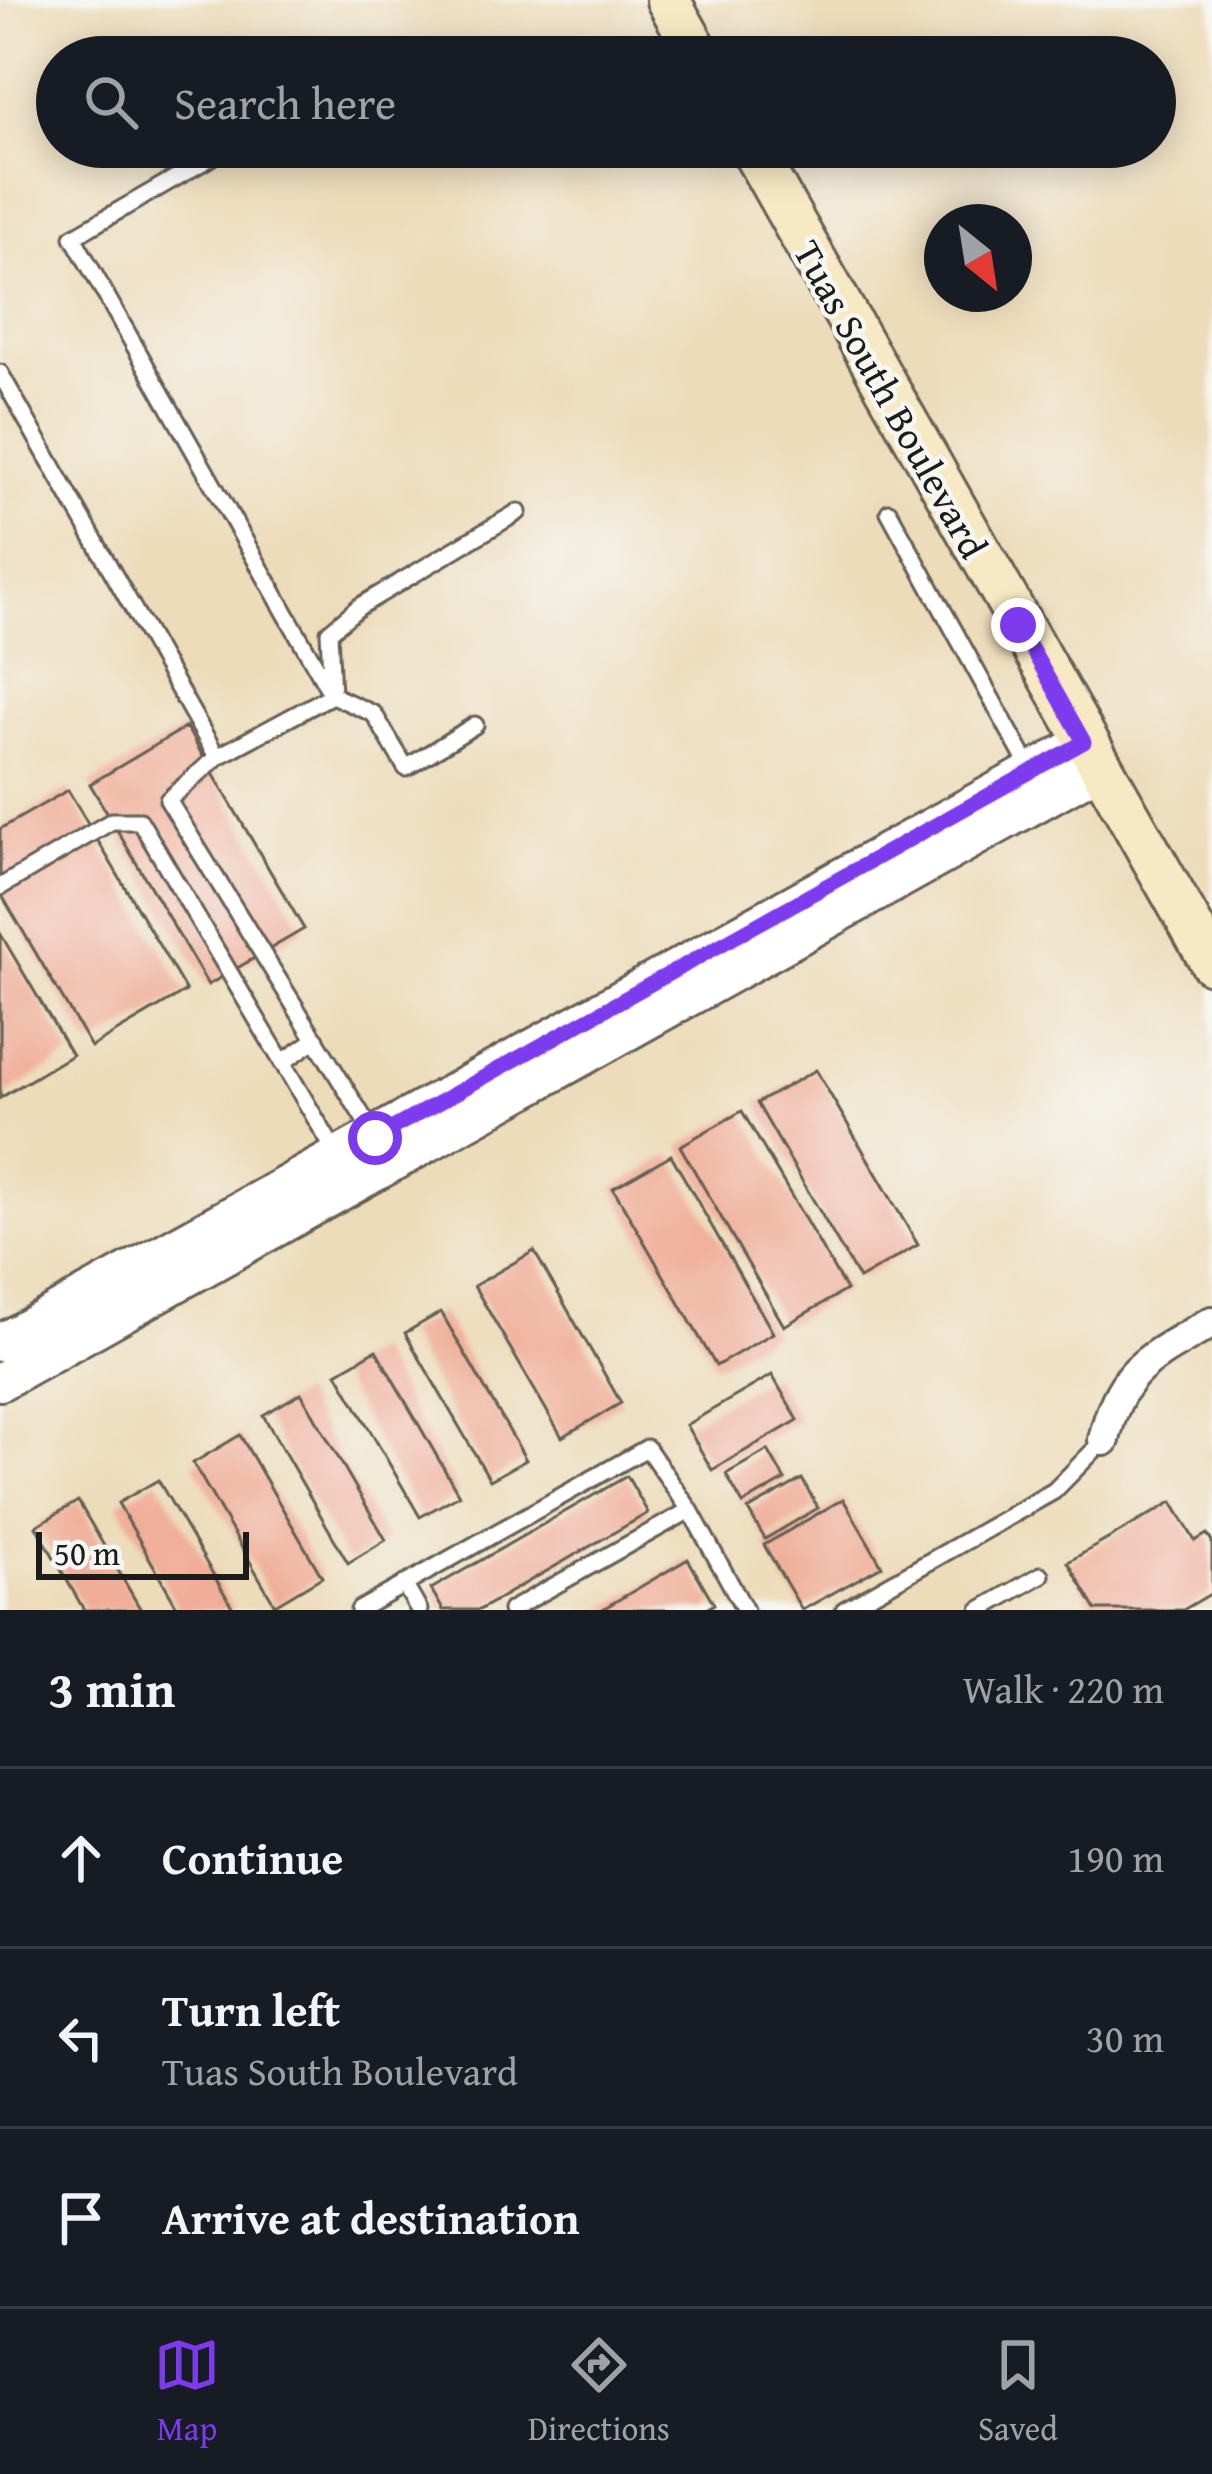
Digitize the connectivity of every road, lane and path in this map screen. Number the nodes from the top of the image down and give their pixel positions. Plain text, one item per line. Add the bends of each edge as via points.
1 (668, 0) edge
2 (694, 0) edge
3 (688, 36) edge
4 (714, 36) edge
5 (193, 168) edge
6 (763, 168) edge
7 (788, 168) edge
8 (0, 373) edge
9 (518, 512) dead end
10 (889, 512) dead end
11 (332, 695) junction
12 (475, 725) dead end
13 (1092, 755) junction
14 (217, 757) junction
15 (1038, 786) junction
16 (0, 887) edge
17 (1212, 913) edge
18 (1212, 963) edge
19 (316, 1040) junction
20 (284, 1062) junction
21 (375, 1138) junction
22 (339, 1158) junction
23 (1212, 1322) edge
24 (0, 1343) edge
25 (0, 1382) edge
26 (1105, 1440) joint
27 (691, 1510) junction
28 (1041, 1575) dead end
29 (404, 1584) junction
30 (359, 1610) edge
31 (419, 1610) edge
32 (511, 1610) edge
33 (745, 1610) edge
34 (844, 1610) edge
35 (980, 1610) edge

1 - 3 main road
2 - 4 main road
5 - 11 lane via 73,237
6 - 13 main road, Tuas South Boulevard
7 - 17 main road, Tuas South Boulevard
8 - 14 lane
9 - 11 lane via 329,632
10 - 15 lane
11 - 12 lane via 374,714 406,768
11 - 14 lane
13 - 15 street
13 - 18 main road, Tuas South Boulevard
14 - 19 lane via 168,800
15 - 21 street
15 - 25 street
16 - 20 lane via 112,821 140,821
19 - 20 lane
19 - 21 lane
20 - 22 lane
21 - 22 street
22 - 24 street
23 - 26 street via 1138,1366 1112,1406
26 - 34 lane via 1054,1491
27 - 29 lane via 656,1453 634,1450
27 - 32 lane
27 - 33 lane
28 - 35 lane
29 - 30 lane
29 - 31 lane

